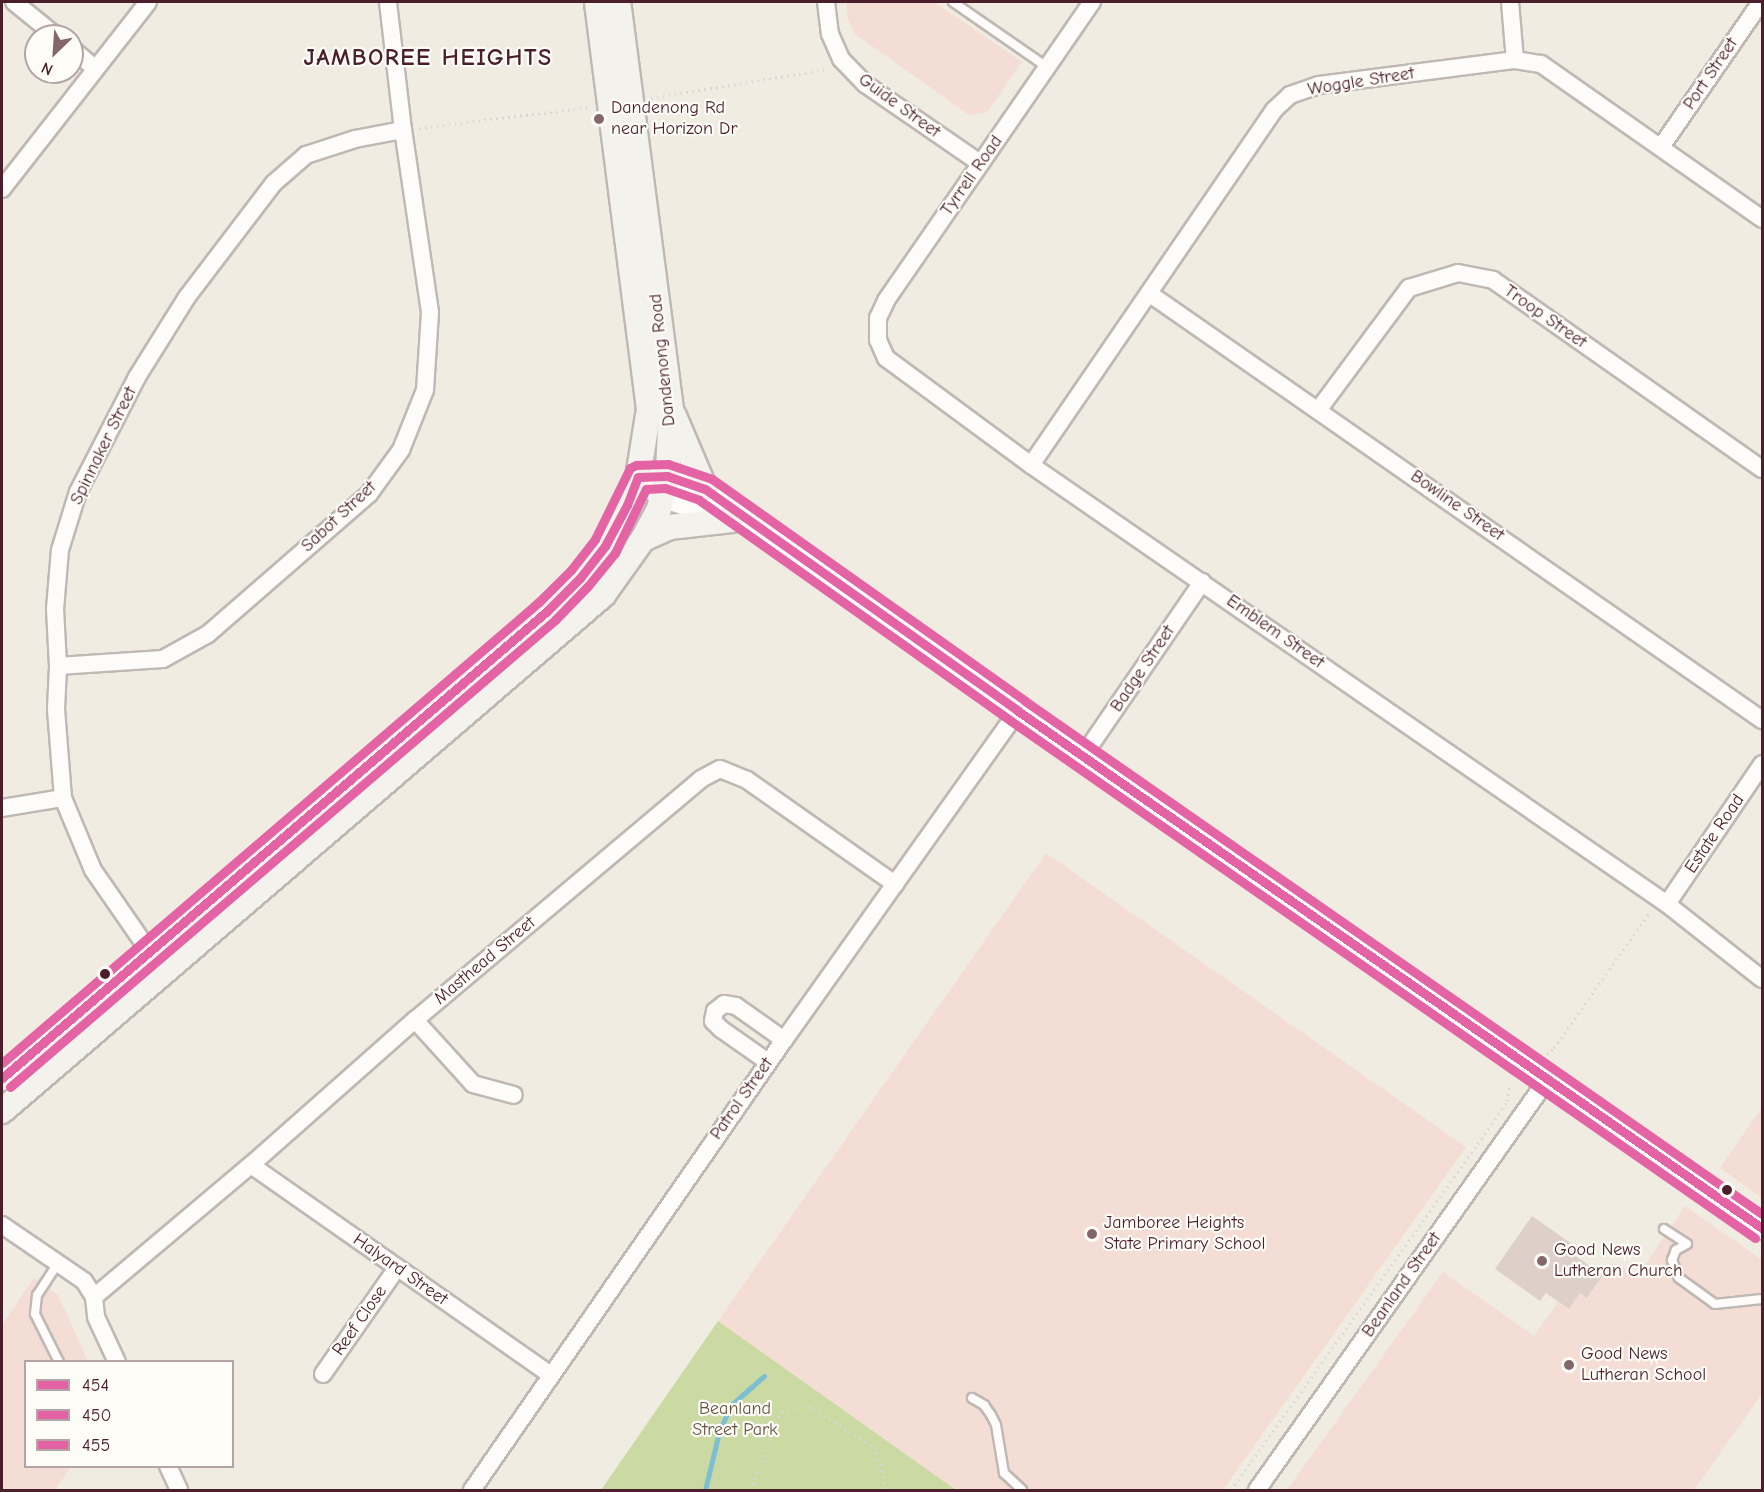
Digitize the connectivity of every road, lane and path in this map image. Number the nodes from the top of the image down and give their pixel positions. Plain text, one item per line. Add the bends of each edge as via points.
1 (14, 2) edge
2 (148, 2) edge
3 (388, 2) edge
4 (597, 2) edge
5 (618, 2) edge
6 (826, 2) edge
7 (953, 2) edge
8 (1092, 2) edge
9 (1510, 2) edge
10 (1761, 2) edge
11 (41, 24) edge
12 (84, 59) edge
13 (841, 59) junction
14 (1515, 60) junction
15 (1047, 67) junction
16 (95, 69) junction
17 (621, 103) junction
18 (403, 130) junction
19 (1661, 147) junction
20 (980, 164) junction
21 (2, 189) edge
22 (1762, 219) edge
23 (1150, 294) junction
24 (886, 358) joint
25 (671, 409) junction
26 (1318, 409) junction
27 (1031, 465) junction
28 (1762, 469) edge
29 (638, 477) junction
30 (664, 486) junction
31 (705, 489) junction
32 (732, 520) junction
33 (643, 539) junction
34 (795, 554) junction
35 (1202, 582) junction
36 (58, 666) junction
37 (1018, 711) junction
38 (1762, 720) edge
39 (1083, 756) junction
40 (1762, 764) edge
41 (63, 798) junction
42 (2, 808) edge
43 (895, 884) junction
44 (1664, 901) junction
45 (149, 952) junction
46 (164, 971) junction
47 (1762, 979) edge
48 (415, 1020) junction
49 (784, 1040) junction
50 (1547, 1054) dead end
51 (768, 1062) junction
52 (2, 1078) edge
53 (1547, 1080) junction
54 (1509, 1086) dead end
55 (514, 1095) dead end
56 (2, 1111) edge
57 (251, 1165) junction
58 (2, 1225) edge
59 (1664, 1228) dead end
60 (1762, 1228) edge
61 (57, 1263) junction
62 (397, 1268) junction
63 (94, 1297) junction
64 (1762, 1299) edge
65 (58, 1360) edge
66 (116, 1360) edge
67 (323, 1374) dead end
68 (551, 1375) junction
69 (972, 1398) dead end
70 (168, 1468) edge
71 (179, 1491) edge
72 (471, 1491) edge
73 (751, 1491) edge
74 (887, 1491) edge
75 (1022, 1491) edge
76 (1231, 1491) edge
77 (1257, 1491) edge

1 - 11 street
2 - 16 street
3 - 18 street, Sabot Street
4 - 17 main road, Dandenong Road
5 - 17 main road, Dandenong Road
6 - 13 street, Guide Street via 830,34
7 - 15 lane
8 - 15 street, Tyrrell Road
9 - 14 street
10 - 19 street, Port Street
12 - 16 street
13 - 17 path via 827,69
13 - 20 street, Guide Street via 865,84
14 - 19 street, Woggle Street via 1541,64
14 - 23 street, Woggle Street via 1319,85 1290,95 1274,110
15 - 20 street, Tyrrell Road
16 - 21 street
17 - 18 path
17 - 25 main road, Dandenong Road
17 - 29 main road, Dandenong Road via 649,409
18 - 36 street, Spinnaker Street via 306,156 274,183 187,297 137,377 78,492 60,550 55,609
18 - 36 street, Sabot Street via 430,312 425,390 401,450 369,494 208,633 163,659
19 - 22 street, Woggle Street
20 - 24 street, Tyrrell Road via 886,301 878,318 878,340
23 - 26 street, Bowline Street
23 - 27 street, Woggle Street
24 - 27 street, Emblem Street
25 - 30 main road, Dandenong Road
25 - 31 main road
26 - 28 street, Troop Street via 1409,288 1458,273 1492,280
26 - 38 street, Bowline Street
27 - 35 street, Emblem Street
29 - 30 street
29 - 45 main road, Dandenong Road via 605,546 580,579
30 - 31 street
30 - 32 street
30 - 33 main road, Dandenong Road via 659,509
31 - 34 street
32 - 33 main road via 670,526
32 - 34 street
33 - 46 main road, Dandenong Road via 603,595
34 - 37 street
35 - 39 street, Badge Street
35 - 44 street, Emblem Street
36 - 41 street, Spinnaker Street via 56,709
37 - 39 street
37 - 43 street, Patrol Street
39 - 53 street
40 - 44 street, Estate Road
41 - 42 street
41 - 45 street, Spinnaker Street via 93,870
43 - 48 street, Masthead Street via 747,780 720,769 701,779
43 - 49 street, Patrol Street
44 - 47 street, Emblem Street
44 - 50 path
45 - 46 street, Spinnaker Street
45 - 52 main road, Dandenong Road
46 - 56 main road, Dandenong Road
48 - 55 street via 473,1084
48 - 57 street, Masthead Street
49 - 51 street, Patrol Street
49 - 51 street via 736,1006 724,1004 715,1011 713,1021 721,1029
51 - 68 street, Patrol Street
53 - 60 street
53 - 77 street, Beanland Street
54 - 76 path via 1507,1101 1472,1153
57 - 62 street, Halyard Street
57 - 63 street, Masthead Street
58 - 61 street
59 - 64 lane via 1687,1244 1676,1250 1672,1260 1679,1278 1715,1304
61 - 63 street via 84,1281
61 - 65 lane via 37,1295 35,1314
62 - 67 street, Reef Close
62 - 68 street, Halyard Street
63 - 66 street via 96,1317
68 - 72 street, Patrol Street
69 - 75 lane via 991,1415 1004,1473
70 - 71 street
73 - 74 path via 781,1411 809,1406 873,1446

